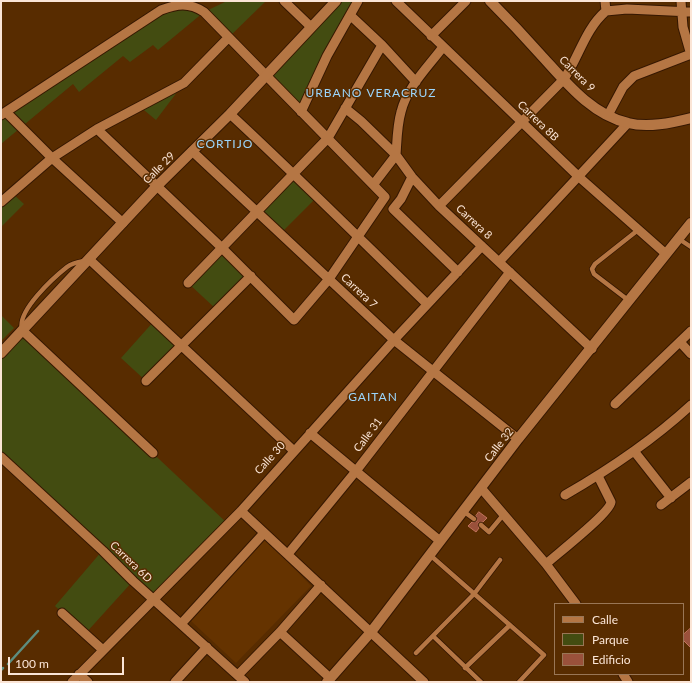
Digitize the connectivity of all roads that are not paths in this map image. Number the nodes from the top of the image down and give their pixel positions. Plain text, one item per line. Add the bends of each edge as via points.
1 (284, 1) edge
2 (336, 1) edge
3 (358, 1) edge
4 (396, 1) edge
5 (466, 1) edge
6 (682, 1) edge
7 (492, 3) edge
8 (606, 6) edge
9 (681, 12) junction
10 (691, 12) edge
11 (350, 15) junction
12 (310, 27) junction
13 (431, 36) junction
14 (228, 38) junction
15 (382, 44) junction
16 (444, 49) junction
17 (691, 54) edge
18 (265, 76) junction
19 (564, 79) junction
20 (416, 82) junction
21 (345, 108) junction
22 (301, 112) junction
23 (3, 114) edge
24 (230, 114) junction
25 (608, 115) junction
26 (691, 118) edge
27 (522, 121) junction
28 (628, 123) junction
29 (97, 129) junction
30 (328, 138) junction
31 (192, 151) junction
32 (396, 155) junction
33 (52, 158) junction
34 (293, 173) junction
35 (579, 176) junction
36 (412, 177) junction
37 (373, 185) junction
38 (156, 187) junction
39 (1, 202) edge
40 (439, 206) junction
41 (256, 211) junction
42 (123, 223) junction
43 (691, 223) edge
44 (638, 230) junction
45 (356, 237) junction
46 (679, 239) junction
47 (482, 246) junction
48 (221, 247) junction
49 (691, 247) edge
50 (666, 254) junction
51 (90, 260) junction
52 (499, 262) junction
53 (458, 272) junction
54 (510, 272) junction
55 (251, 276) junction
56 (188, 282) dead end
57 (333, 283) junction
58 (628, 300) junction
59 (427, 304) junction
60 (23, 331) junction
61 (691, 331) edge
62 (394, 340) junction
63 (680, 342) junction
64 (181, 345) junction
65 (592, 349) junction
66 (1, 353) edge
67 (691, 354) edge
68 (433, 371) junction
69 (146, 381) dead end
70 (615, 404) dead end
71 (691, 405) edge
72 (310, 433) junction
73 (518, 439) junction
74 (294, 451) junction
75 (634, 452) junction
76 (153, 453) dead end
77 (1, 457) edge
78 (356, 471) junction
79 (598, 476) junction
80 (691, 482) edge
81 (481, 488) junction
82 (565, 495) dead end
83 (671, 498) junction
84 (661, 505) dead end
85 (241, 510) junction
86 (463, 511) junction
87 (504, 514) junction
88 (474, 519) dead end
89 (481, 525) dead end
90 (264, 533) junction
91 (440, 541) junction
92 (288, 554) junction
93 (430, 555) junction
94 (500, 560) dead end
95 (546, 564) junction
96 (322, 585) junction
97 (474, 594) junction
98 (152, 599) junction
99 (575, 603) edge
100 (62, 613) dead end
101 (181, 624) junction
102 (510, 625) junction
103 (280, 632) junction
104 (371, 632) junction
105 (433, 636) junction
106 (207, 647) junction
107 (103, 650) junction
108 (416, 653) dead end
109 (466, 668) junction
110 (79, 674) junction
111 (238, 675) junction
112 (329, 680) edge
113 (72, 682) edge
114 (88, 682) edge
115 (175, 682) edge
116 (245, 682) edge
117 (424, 682) edge
118 (481, 682) edge
119 (519, 682) edge

1 - 12 street
2 - 12 street, Calle 29
3 - 11 street
4 - 13 street, Carrera 8B
5 - 13 street
6 - 9 street
7 - 19 street, Carrera 9
8 - 9 street
8 - 19 street via 592,24
9 - 10 street
9 - 17 street
11 - 15 street
11 - 22 street via 327,56
12 - 18 street, Calle 29
13 - 16 street, Carrera 8B
14 - 18 street
14 - 23 street via 204,12 190,5 174,5 161,10
14 - 29 street via 184,83
15 - 20 street
15 - 21 street
16 - 20 street
16 - 27 street, Carrera 8B
17 - 25 street via 634,76 623,87
18 - 22 street
18 - 24 street, Calle 29
19 - 25 street, Carrera 9 via 577,94
19 - 27 street
20 - 32 street via 401,112
21 - 30 street
21 - 32 street, Carrera 8
22 - 30 street
23 - 33 street
24 - 31 street, Calle 29
24 - 34 street
25 - 28 street, Carrera 9
26 - 28 street, Carrera 9 via 659,124
27 - 35 street, Carrera 8B
27 - 40 street
28 - 35 street
29 - 33 street
29 - 38 street
30 - 34 street
30 - 37 street
31 - 38 street, Calle 29
31 - 41 street, Carrera 7
32 - 36 street, Carrera 8
32 - 37 street
33 - 39 street
33 - 42 street
34 - 41 street
34 - 45 street
35 - 44 street, Carrera 8B
35 - 52 street
36 - 40 street, Carrera 8
36 - 53 street via 401,200 393,209
37 - 45 street via 385,197
38 - 42 street, Calle 29
38 - 48 street
40 - 47 street, Carrera 8
41 - 48 street
41 - 57 street, Carrera 7
42 - 51 street, Calle 29
43 - 46 street, Calle 32
44 - 50 street, Carrera 8B
44 - 58 lane via 595,264 592,270
45 - 57 street
45 - 59 street
46 - 49 lane
46 - 50 street, Calle 32
47 - 52 street, Carrera 8
47 - 53 street, Calle 30
48 - 55 street
48 - 56 street
50 - 58 street, Calle 32
51 - 60 street, Calle 29
51 - 64 street
52 - 54 street, Carrera 8
53 - 59 street, Calle 30
54 - 65 street, Carrera 8
54 - 68 street, Calle 31
55 - 57 street via 294,320
55 - 64 street
57 - 62 street, Carrera 7
58 - 65 street, Calle 32
59 - 62 street, Calle 30
60 - 66 street, Calle 29
60 - 76 street
61 - 63 street
62 - 68 street, Carrera 7
62 - 72 street, Calle 30
63 - 67 street
63 - 70 street
64 - 69 street
64 - 74 street
65 - 73 street, Calle 32
68 - 73 street, Carrera 7
68 - 78 street, Calle 31
71 - 75 street
72 - 74 street, Calle 30
72 - 78 street
73 - 81 street, Calle 32
74 - 85 street, Calle 30
75 - 79 street
75 - 83 street
77 - 98 street, Carrera 6D
78 - 91 street
78 - 92 street, Calle 31
79 - 82 street
79 - 95 street via 611,502 610,507
80 - 83 street
81 - 86 street, Calle 32
81 - 87 street
83 - 84 street
85 - 90 street
85 - 98 street, Calle 30
86 - 88 lane
86 - 91 street, Calle 32
87 - 89 lane via 489,532
87 - 95 street
90 - 92 street
90 - 101 street
91 - 93 street, Calle 32
92 - 96 street
93 - 97 lane
93 - 104 street, Calle 32
94 - 97 lane
95 - 99 street
96 - 103 street
96 - 104 street
97 - 102 lane
97 - 105 lane
98 - 101 street, Carrera 6D
98 - 107 street, Calle 30
100 - 107 street
101 - 106 street, Carrera 6D
102 - 109 lane
102 - 119 lane via 544,655
103 - 111 street
103 - 112 street
104 - 112 street, Calle 32
104 - 117 street
105 - 108 lane
105 - 109 lane
106 - 111 street, Carrera 6D
106 - 115 street
107 - 110 street, Calle 30
109 - 118 lane
110 - 113 street, Calle 30
110 - 114 street
111 - 116 street, Carrera 6D

